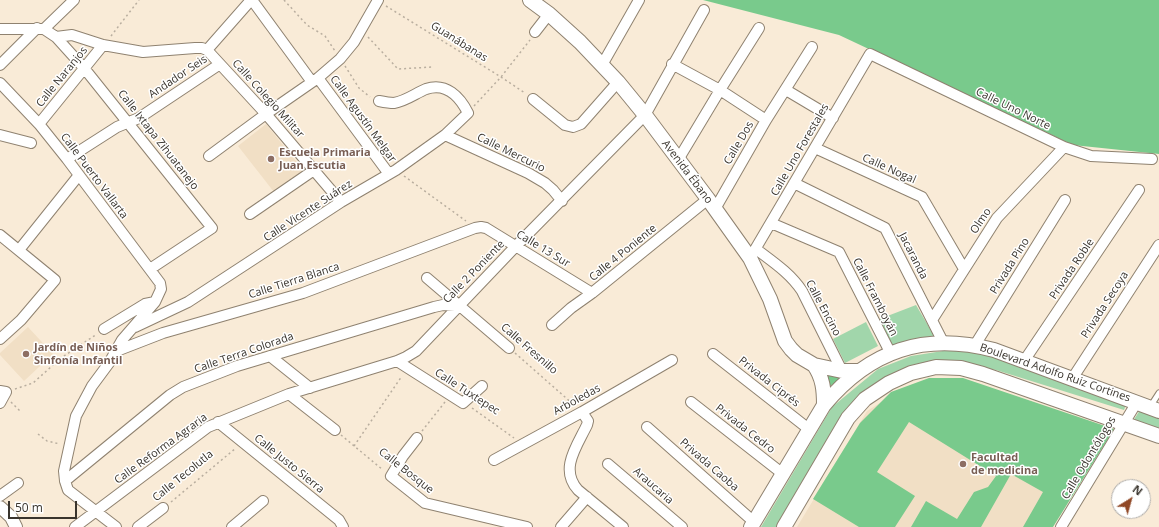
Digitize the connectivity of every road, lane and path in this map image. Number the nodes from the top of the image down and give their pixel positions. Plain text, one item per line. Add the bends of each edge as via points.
1 (74, 0) edge
2 (139, 0) edge
3 (252, 0) edge
4 (284, 0) edge
5 (377, 0) edge
6 (530, 0) edge
7 (639, 0) edge
8 (704, 10) dead end
9 (549, 14) junction
10 (41, 28) junction
11 (759, 28) dead end
12 (0, 29) edge
13 (362, 29) junction
14 (535, 32) joint
15 (56, 37) junction
16 (103, 45) junction
17 (812, 47) dead end
18 (207, 50) junction
19 (870, 54) joint
20 (340, 59) junction
21 (220, 64) junction
22 (672, 64) junction
23 (0, 65) edge
24 (602, 65) junction
25 (432, 67) dead end
26 (84, 68) junction
27 (501, 77) junction
28 (315, 80) junction
29 (618, 82) junction
30 (0, 83) edge
31 (720, 90) junction
32 (786, 90) junction
33 (533, 99) joint
34 (379, 101) joint
35 (468, 113) junction
36 (266, 114) junction
37 (645, 115) junction
38 (833, 118) junction
39 (766, 120) junction
40 (129, 122) junction
41 (39, 124) junction
42 (445, 134) junction
43 (0, 135) edge
44 (31, 143) dead end
45 (1064, 147) junction
46 (815, 148) junction
47 (209, 156) dead end
48 (67, 159) junction
49 (1152, 159) dead end
50 (678, 160) junction
51 (314, 170) junction
52 (392, 172) junction
53 (79, 175) junction
54 (794, 183) junction
55 (1139, 190) dead end
56 (1065, 200) dead end
57 (562, 201) junction
58 (342, 202) junction
59 (712, 204) junction
60 (250, 214) dead end
61 (771, 223) junction
62 (478, 227) junction
63 (0, 235) edge
64 (1159, 246) edge
65 (515, 247) junction
66 (19, 250) junction
67 (753, 254) junction
68 (150, 269) junction
69 (964, 269) junction
70 (427, 278) dead end
71 (592, 293) junction
72 (155, 302) junction
73 (459, 306) junction
74 (932, 320) junction
75 (552, 325) dead end
76 (104, 329) joint
77 (131, 329) junction
78 (0, 339) edge
79 (943, 342) junction
80 (975, 345) junction
81 (509, 348) joint
82 (114, 352) junction
83 (713, 354) dead end
84 (891, 354) junction
85 (270, 356) junction
86 (672, 360) dead end
87 (397, 361) junction
88 (1024, 361) junction
89 (814, 366) junction
90 (407, 368) junction
91 (842, 371) junction
92 (859, 371) junction
93 (1072, 378) junction
94 (482, 386) dead end
95 (310, 388) junction
96 (3, 392) edge
97 (1159, 393) edge
98 (289, 394) junction
99 (451, 395) junction
100 (691, 402) dead end
101 (0, 403) edge
102 (463, 403) junction
103 (824, 405) junction
104 (1148, 407) edge
105 (21, 412) dead end
106 (582, 412) junction
107 (218, 422) junction
108 (1124, 423) junction
109 (647, 427) dead end
110 (335, 430) joint
111 (810, 430) junction
112 (38, 434) dead end
113 (1159, 436) edge
114 (417, 438) joint
115 (243, 443) junction
116 (523, 444) junction
117 (354, 446) junction
118 (69, 447) junction
119 (494, 460) dead end
120 (608, 464) dead end
121 (783, 474) junction
122 (391, 476) junction
123 (65, 481) junction
124 (18, 483) dead end
125 (0, 496) edge
126 (587, 497) junction
127 (263, 501) dead end
128 (0, 506) edge
129 (163, 508) joint
130 (96, 513) junction
131 (753, 524) edge
132 (16, 527) edge
133 (75, 527) edge
134 (116, 527) edge
135 (138, 527) edge
136 (232, 527) edge
137 (343, 527) edge
138 (528, 527) edge
139 (561, 527) edge
140 (623, 527) edge
141 (682, 527) edge
142 (784, 527) edge
143 (1061, 527) edge

1 - 10 street
2 - 16 path
3 - 18 street
3 - 28 street, Calle Agustín Melgar
4 - 20 path via 307,25 325,36
5 - 13 street
5 - 27 path, Guanábanas
6 - 9 main road, Avenida Ébano
7 - 24 street
8 - 22 street, Calle 2 Poniente
9 - 14 street
9 - 24 main road, Avenida Ébano
10 - 12 street
10 - 15 street, Calle Ixtapa Zihuatanejo
10 - 23 street
11 - 31 street
13 - 20 street
13 - 25 path via 398,69
14 - 27 path
15 - 16 street via 72,35
15 - 26 street, Calle Ixtapa Zihuatanejo
16 - 18 street via 143,52 195,48
16 - 26 street, Calle Naranjos
17 - 32 street, Calle Dos
18 - 21 street, Calle Colegio Militar
19 - 38 street, Calle Uno Forestales
19 - 45 street, Calle Uno Norte
20 - 28 street
20 - 34 path via 362,91
21 - 36 street, Calle Colegio Militar
21 - 40 street, Andador Seis via 139,118
22 - 31 street
22 - 37 street, Calle 2 Poniente
24 - 29 main road, Avenida Ébano
26 - 40 street, Calle Ixtapa Zihuatanejo
26 - 41 street, Calle Naranjos
27 - 33 path, Guanábanas
27 - 35 path
28 - 36 street
28 - 52 street, Calle Agustín Melgar
29 - 33 street via 581,124 573,127 565,125
29 - 37 main road, Avenida Ébano
30 - 41 street, Calle Puerto Vallarta
31 - 39 street
31 - 50 street
32 - 38 street
32 - 39 street, Calle Dos
34 - 35 street via 396,102 428,88 446,88 453,92
35 - 42 street, Calle Vicente Suárez
36 - 47 street
36 - 51 street, Calle Colegio Militar
37 - 50 main road, Avenida Ébano
37 - 57 street, Calle 2 Poniente
38 - 46 street, Calle Uno Forestales
39 - 59 street, Calle Dos
40 - 48 street, Andador Seis
40 - 68 street, Calle Ixtapa Zihuatanejo via 212,228
41 - 48 street, Calle Puerto Vallarta
42 - 52 street, Calle Vicente Suárez
42 - 57 street, Calle Mercurio via 528,173 545,183
43 - 44 street
45 - 49 street, Calle Uno Norte via 1091,156
45 - 69 street, Olmo via 1000,214
46 - 54 street, Calle Uno Forestales
46 - 69 street, Calle Nogal via 922,197
48 - 53 street, Calle Puerto Vallarta
50 - 59 main road, Avenida Ébano
51 - 58 street, Calle Colegio Militar
51 - 60 street
52 - 58 street, Calle Vicente Suárez
52 - 62 path
53 - 66 street
53 - 68 street, Calle Puerto Vallarta
54 - 61 street, Calle Uno Forestales
54 - 74 street, Jacaranda via 885,228
55 - 88 street, Privada Roble
56 - 80 street, Privada Pino
57 - 65 street, Calle 2 Poniente
58 - 77 street, Calle Vicente Suárez via 188,302
59 - 67 main road, Avenida Ébano
59 - 71 street, Calle 4 Poniente
61 - 67 street, Calle Uno Forestales
61 - 84 street, Calle Framboyán via 839,252
62 - 65 street, Calle 13 Sur via 486,228
62 - 82 street, Calle Tierra Blanca via 303,293 163,333
63 - 66 street
64 - 93 street, Privada Secoya
65 - 71 street, Calle 13 Sur
65 - 73 street, Calle 2 Poniente
66 - 78 street via 55,280 21,320
67 - 89 main road, Avenida Ébano via 786,340 797,355
67 - 91 street, Calle Encino via 789,274 796,282
68 - 72 street, Calle Puerto Vallarta via 160,283 161,289
69 - 74 street, Olmo
70 - 73 street
71 - 75 street, Calle 4 Poniente
72 - 76 street via 145,304
72 - 77 street
73 - 81 street, Calle Fresnillo
73 - 85 street, Calle Terra Colorada via 434,307
73 - 87 street, Calle 2 Poniente via 416,351
74 - 79 street, Jacaranda
76 - 96 path via 61,358 33,383
77 - 82 street
79 - 80 main road, Boulevard Adolfo Ruiz Cortines
79 - 84 main road, Boulevard Adolfo Ruiz Cortines
80 - 88 main road, Boulevard Adolfo Ruiz Cortines
81 - 106 path, Calle Fresnillo
82 - 118 street via 76,416
83 - 111 street, Privada Ciprés
84 - 92 main road, Boulevard Adolfo Ruiz Cortines
85 - 95 street
85 - 123 street, Calle Terra Colorada via 183,387
86 - 106 street, Arboledas
87 - 90 street, Calle Tuxtepec
87 - 95 street, Calle 2 Poniente
88 - 93 main road, Boulevard Adolfo Ruiz Cortines
89 - 91 main road, Avenida Ébano
89 - 103 main road, Avenida Ébano via 823,382
90 - 99 street, Calle Tuxtepec
90 - 117 path
91 - 92 main road, Avenida Ébano
92 - 103 main road, Boulevard Adolfo Ruiz Cortines
93 - 104 main road, Boulevard Adolfo Ruiz Cortines
94 - 102 street
95 - 98 street, Calle 2 Poniente
96 - 101 street
96 - 105 path
97 - 104 lane
98 - 107 street, Calle Reforma Agraria
98 - 110 street
99 - 102 street, Calle Tuxtepec
99 - 114 path
100 - 121 street, Privada Cedro
102 - 116 path, Calle Tuxtepec
103 - 111 main road, Boulevard Adolfo Ruiz Cortines
104 - 108 street, Calle Odontólogos
106 - 116 street, Arboledas
106 - 126 street via 588,421 572,455 569,476 572,484
107 - 115 street, Calle Justo Sierra
107 - 130 street, Calle Reforma Agraria
108 - 113 main road
108 - 142 main road via 961,368 936,367 911,373 889,383 865,399 848,418
108 - 143 street, Calle Odontólogos
109 - 131 street, Privada Caoba
110 - 117 path, Calle Bosque
111 - 121 main road, Boulevard Adolfo Ruiz Cortines
112 - 118 path via 47,441
114 - 122 street
115 - 129 path, Calle Tecolutla
115 - 137 street, Calle Justo Sierra via 339,520
116 - 119 street, Arboledas
117 - 122 path, Calle Bosque
118 - 123 street via 64,471
120 - 141 street, Araucaria
121 - 131 main road, Boulevard Adolfo Ruiz Cortines
122 - 138 street, Calle Bosque via 425,503
123 - 130 street via 68,490
124 - 125 street
126 - 139 street
126 - 140 street
127 - 136 street
128 - 132 street via 11,517
129 - 135 street, Calle Tecolutla
130 - 133 street, Calle Reforma Agraria
130 - 134 street

